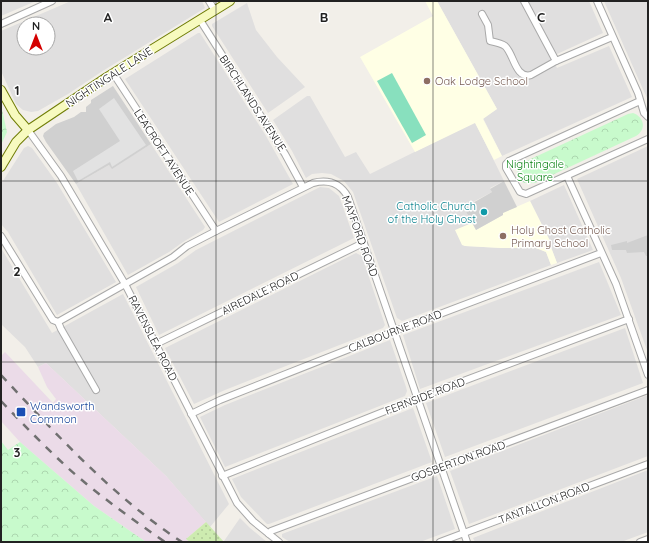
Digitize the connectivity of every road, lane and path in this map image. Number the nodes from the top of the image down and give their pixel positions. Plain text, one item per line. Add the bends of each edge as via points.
1 (52, 1) edge
2 (210, 1) edge
3 (230, 1) edge
4 (524, 1) edge
5 (597, 1) edge
6 (215, 11) junction
7 (482, 14) dead end
8 (200, 20) junction
9 (1, 24) edge
10 (612, 36) junction
11 (556, 61) junction
12 (113, 73) junction
13 (1, 90) edge
14 (640, 101) junction
15 (648, 117) edge
16 (28, 130) junction
17 (648, 139) edge
18 (1, 167) edge
19 (567, 176) junction
20 (303, 187) junction
21 (216, 231) junction
22 (1, 236) edge
23 (363, 243) junction
24 (601, 253) junction
25 (125, 284) junction
26 (629, 320) junction
27 (58, 322) junction
28 (395, 331) junction
29 (156, 344) junction
30 (648, 375) edge
31 (96, 390) dead end
32 (648, 390) edge
33 (418, 398) junction
34 (191, 414) junction
35 (648, 464) edge
36 (441, 467) junction
37 (222, 476) junction
38 (464, 533) junction
39 (269, 534) junction
40 (648, 539) edge
41 (279, 542) edge
42 (440, 542) edge
43 (467, 542) edge
44 (640, 542) edge

1 - 9 street
2 - 6 street
3 - 6 main road, NIGHTINGALE LANE
4 - 11 street
5 - 10 street
6 - 8 main road, NIGHTINGALE LANE
7 - 11 street via 488,25 490,41 503,44 507,48 524,75 531,75
8 - 12 main road, NIGHTINGALE LANE
8 - 20 street, BIRCHLANDS AVENUE via 286,154
10 - 11 street
10 - 14 street
12 - 16 main road, NIGHTINGALE LANE
12 - 21 street, LEACROFT AVENUE
13 - 16 main road via 15,115
14 - 15 street
14 - 19 street via 506,164 518,190 524,194
16 - 18 main road, NIGHTINGALE LANE via 16,142
16 - 25 street, RAVENSLEA ROAD via 61,176
17 - 19 street
19 - 24 street
20 - 21 street, MAYFORD ROAD
20 - 23 street, MAYFORD ROAD via 322,181 335,183 341,187 348,198
21 - 25 street, MAYFORD ROAD
22 - 27 street via 51,318
23 - 28 street, MAYFORD ROAD
23 - 29 street, AIREDALE ROAD
24 - 26 street
24 - 28 street, CALBOURNE ROAD
25 - 27 street, MAYFORD ROAD
25 - 29 street, RAVENSLEA ROAD
26 - 30 street
26 - 33 street, FERNSIDE ROAD
27 - 31 street
28 - 33 street, MAYFORD ROAD
28 - 34 street, CALBOURNE ROAD via 220,400
29 - 34 street, RAVENSLEA ROAD
32 - 36 street, GOSBERTON ROAD
33 - 36 street, MAYFORD ROAD
33 - 37 street, FERNSIDE ROAD
34 - 37 street, RAVENSLEA ROAD
35 - 38 street, TANTALLON ROAD
36 - 38 street, MAYFORD ROAD
36 - 39 street, GOSBERTON ROAD
37 - 39 street, RAVENSLEA ROAD via 236,504
38 - 42 street, TANTALLON ROAD
38 - 43 street, MAYFORD ROAD
39 - 41 street, RAVENSLEA ROAD
40 - 44 street

